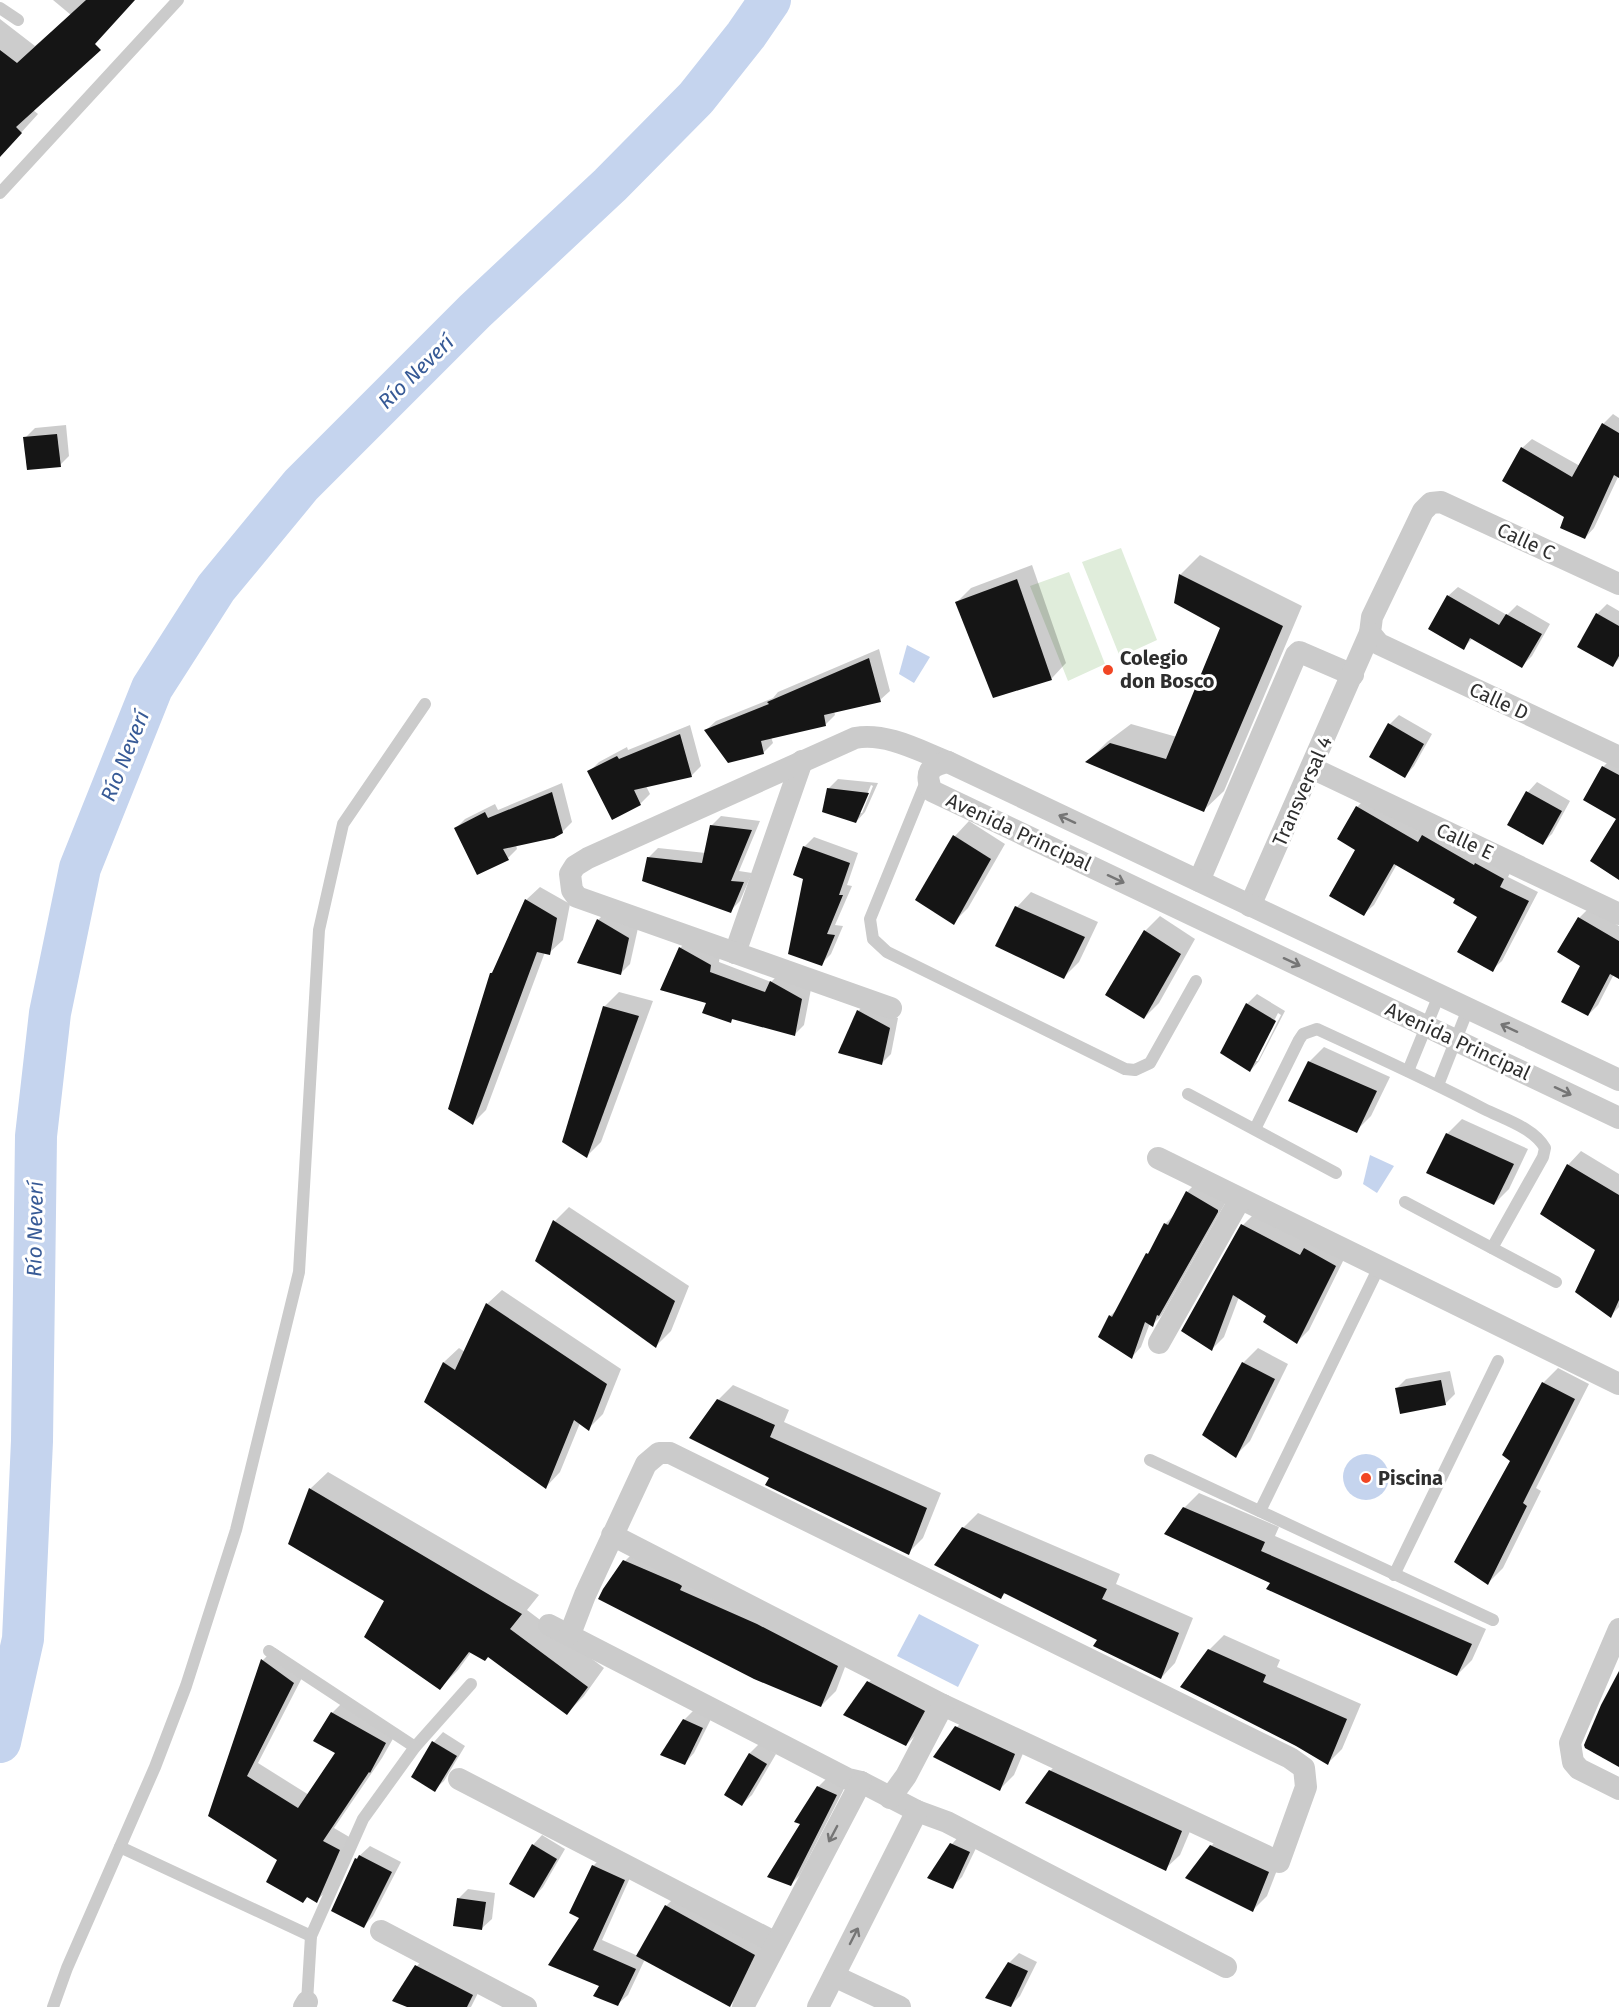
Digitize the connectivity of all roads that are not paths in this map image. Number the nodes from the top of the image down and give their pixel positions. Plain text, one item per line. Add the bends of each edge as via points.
1 (178, 0) edge
2 (0, 8) edge
3 (18, 20) dead end
4 (0, 193) edge
5 (1431, 503) joint
6 (1619, 584) edge
7 (1375, 639) junction
8 (1353, 675) junction
9 (425, 704) dead end
10 (1619, 757) edge
11 (802, 761) junction
12 (948, 762) junction
13 (1312, 768) junction
14 (928, 777) junction
15 (1198, 881) junction
16 (1250, 906) junction
17 (1619, 914) edge
18 (735, 953) junction
19 (1196, 981) dead end
20 (1439, 995) junction
21 (891, 1008) dead end
22 (1468, 1009) junction
23 (1426, 1026) junction
24 (1456, 1040) junction
25 (1408, 1071) junction
26 (1619, 1080) edge
27 (1438, 1085) junction
28 (1188, 1094) dead end
29 (1619, 1118) edge
30 (1255, 1129) junction
31 (1158, 1158) dead end
32 (1336, 1173) dead end
33 (1242, 1200) junction
34 (1405, 1202) dead end
35 (1492, 1248) junction
36 (1379, 1267) junction
37 (1556, 1282) dead end
38 (1159, 1343) dead end
39 (1498, 1361) dead end
40 (1619, 1384) edge
41 (1150, 1460) dead end
42 (1260, 1510) junction
43 (612, 1535) junction
44 (1394, 1575) junction
45 (1493, 1620) dead end
46 (549, 1625) dead end
47 (1619, 1629) edge
48 (570, 1634) junction
49 (269, 1651) dead end
50 (471, 1684) dead end
51 (943, 1705) junction
52 (415, 1747) junction
53 (459, 1779) dead end
54 (861, 1782) junction
55 (1619, 1789) edge
56 (890, 1798) junction
57 (917, 1811) junction
58 (120, 1846) junction
59 (381, 1931) dead end
60 (311, 1936) junction
61 (776, 1943) junction
62 (1226, 1967) dead end
63 (834, 1976) junction
64 (306, 2004) edge
65 (53, 2007) edge
66 (526, 2007) edge
67 (743, 2007) edge
68 (818, 2007) edge
69 (900, 2007) edge

1 - 4 lane
2 - 3 lane
5 - 6 street, Calle C via 1441,502
5 - 7 street, Transversal 4 via 1423,511 1372,617
7 - 8 street, Transversal 4
7 - 10 street, Calle D
8 - 13 street, Transversal 4
8 - 15 street via 1302,653 1296,655
9 - 58 lane via 344,824 320,930 299,1272 233,1541 186,1686
11 - 12 street via 869,735
11 - 18 street
11 - 18 street via 588,858 570,874 577,897
12 - 14 street, Avenida Principal via 938,764
15 -> 12 street, Avenida Principal
13 - 16 street, Transversal 4
13 - 17 street, Calle E
14 - 19 lane via 870,918 873,939 887,951 1125,1069 1135,1070 1150,1063
14 -> 23 street, Avenida Principal via 932,791
15 - 16 street, Avenida Principal
16 - 20 street, Avenida Principal
18 - 21 street
20 - 22 street, Avenida Principal
20 - 23 lane
22 - 24 lane
26 -> 22 street, Avenida Principal
23 - 24 street, Avenida Principal
23 - 25 lane
24 - 27 lane
24 -> 29 street, Avenida Principal
25 - 27 lane
25 - 30 lane via 1317,1029 1310,1031 1299,1040
27 - 35 lane via 1527,1131 1541,1140 1545,1148 1544,1157
28 - 30 lane
30 - 32 lane
31 - 33 street
33 - 36 street
33 - 38 street
34 - 35 lane
35 - 37 lane
36 - 40 street
36 - 42 lane
39 - 44 lane
41 - 42 lane
42 - 44 lane
43 - 48 street
43 - 51 street
43 - 51 street via 646,1464 659,1453 670,1453 1290,1758 1304,1768 1306,1787 1279,1862
44 - 45 lane
46 - 48 street
47 - 55 street via 1570,1743 1573,1762 1579,1769
48 - 54 street via 848,1779
49 - 52 lane
50 - 52 lane
51 - 56 street via 906,1776
52 - 60 lane via 363,1819
53 - 61 street
54 - 56 street
54 -> 61 street
56 - 57 street
57 - 62 street via 946,1822
63 -> 57 street
58 - 60 lane
58 - 65 lane
59 - 66 street
60 - 64 lane
61 - 67 street
63 - 68 street
63 - 69 street

